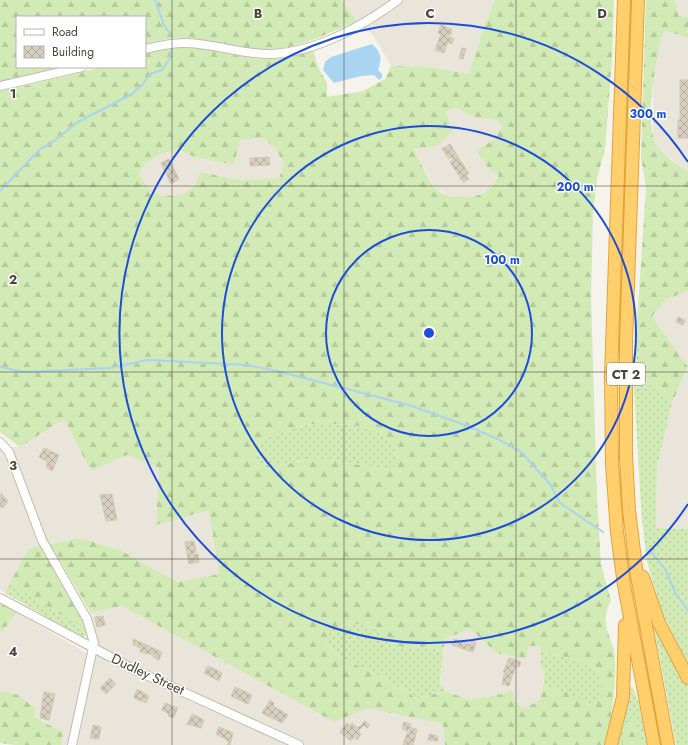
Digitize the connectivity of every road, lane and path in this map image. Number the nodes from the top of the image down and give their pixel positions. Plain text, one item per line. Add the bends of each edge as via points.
1 (398, 0) edge
2 (624, 0) edge
3 (638, 0) edge
4 (146, 49) edge
5 (78, 68) edge
6 (0, 86) edge
7 (0, 442) edge
8 (631, 527) junction
9 (625, 594) junction
10 (0, 598) edge
11 (92, 648) junction
12 (688, 678) edge
13 (72, 745) edge
14 (299, 745) edge
15 (611, 745) edge
16 (654, 745) edge
17 (668, 745) edge

1 - 4 street via 329,39 292,51 271,54 185,43
2 - 9 highway, CT 2 via 611,420 615,511
3 - 8 highway, CT 2 via 625,388
5 - 6 street
7 - 11 street via 9,452 42,540 87,619 94,643
8 - 12 highway via 651,601 665,635
8 - 17 highway, CT 2 via 643,613
9 - 15 highway via 624,685 622,706
9 - 16 highway, CT 2
10 - 11 street, Dudley Street
11 - 13 street
11 - 14 street, Dudley Street

